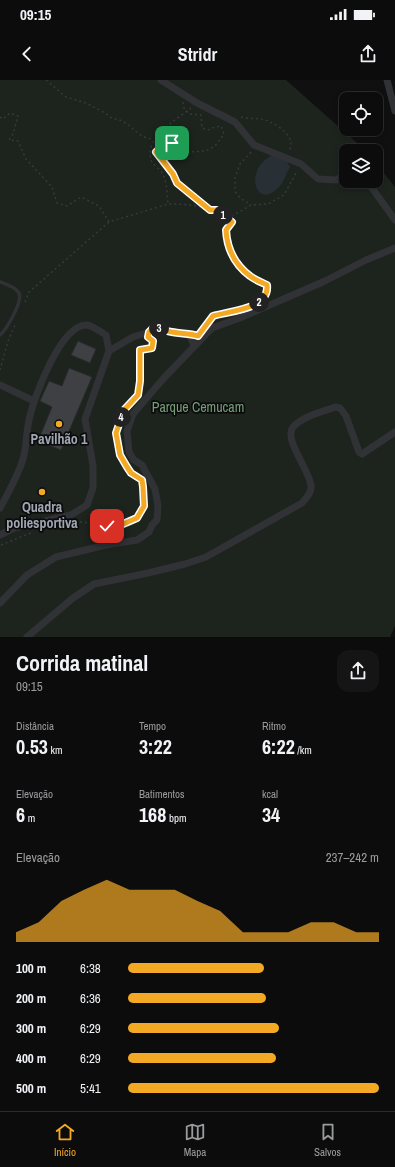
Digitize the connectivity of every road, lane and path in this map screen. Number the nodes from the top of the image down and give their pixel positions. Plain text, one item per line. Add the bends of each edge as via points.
1 (46, 80) edge
2 (161, 80) edge
3 (387, 80) edge
4 (182, 100) dead end
5 (197, 103) junction
6 (395, 111) edge
7 (0, 117) edge
8 (153, 139) junction
9 (254, 145) junction
10 (301, 164) junction
11 (339, 178) edge
12 (372, 188) edge
13 (169, 204) junction
14 (251, 204) junction
15 (210, 210) junction
16 (226, 217) junction
17 (395, 220) edge
18 (109, 222) junction
19 (395, 248) edge
20 (0, 282) edge
21 (263, 300) dead end
22 (23, 306) dead end
23 (238, 311) dead end
24 (17, 320) dead end
25 (206, 325) dead end
26 (149, 332) junction
27 (0, 335) edge
28 (194, 346) junction
29 (109, 351) junction
30 (0, 370) edge
31 (0, 381) edge
32 (0, 385) edge
33 (0, 390) edge
34 (34, 401) junction
35 (395, 432) edge
36 (0, 508) edge
37 (74, 521) dead end
38 (36, 531) dead end
39 (0, 535) edge
40 (1, 545) dead end
41 (0, 603) edge
42 (27, 637) edge

1 - 8 path via 66,97 86,103 113,119 120,119 145,139
2 - 5 street
3 - 6 street
4 - 15 path via 189,114 200,115 202,128 208,130 221,126 224,134 215,146 206,151 188,152 174,157 172,143 168,141 156,152 177,183
5 - 8 path
5 - 9 street via 235,122
7 - 18 path via 3,119 10,113 18,116 9,140 18,141 26,158 52,187 57,203 67,206 81,197 99,206
8 - 13 path via 150,149 152,161 165,182
9 - 10 street
9 - 14 path via 240,164 235,178 235,191 240,198
10 - 11 street via 318,179
10 - 14 path via 284,194 268,204
12 - 17 street
13 - 15 path via 188,204
13 - 18 path
14 - 16 path
15 - 16 path via 217,210
16 - 21 path via 232,222 226,230 226,240 233,258 252,278 267,285 268,292
18 - 22 path via 29,292
19 - 28 street via 325,282 212,328
20 - 27 lane via 19,293 20,300
23 - 25 path via 213,316
24 - 30 path
26 - 28 street via 153,328 159,328 170,332 189,333
26 - 29 street via 132,337
26 - 37 path via 148,337 153,341 152,348 140,350 138,395 124,410 116,433 120,455 131,473 142,480 144,506 137,518 123,524 107,526
28 - 41 street via 133,414 127,431 129,452 134,460 142,465 155,489 157,520 149,532 137,540 56,557 27,575
29 - 34 street via 106,335 89,325 79,326 67,337 53,359
29 - 39 street via 85,418 93,466 93,488 87,505 71,515 14,528
31 - 32 street
32 - 33 street
32 - 34 street
34 - 36 street via 23,458
35 - 42 street via 362,454 340,408 335,407 300,422 291,430 290,438 307,472 311,487 309,495 302,503 206,557 94,584 73,598
38 - 40 path

